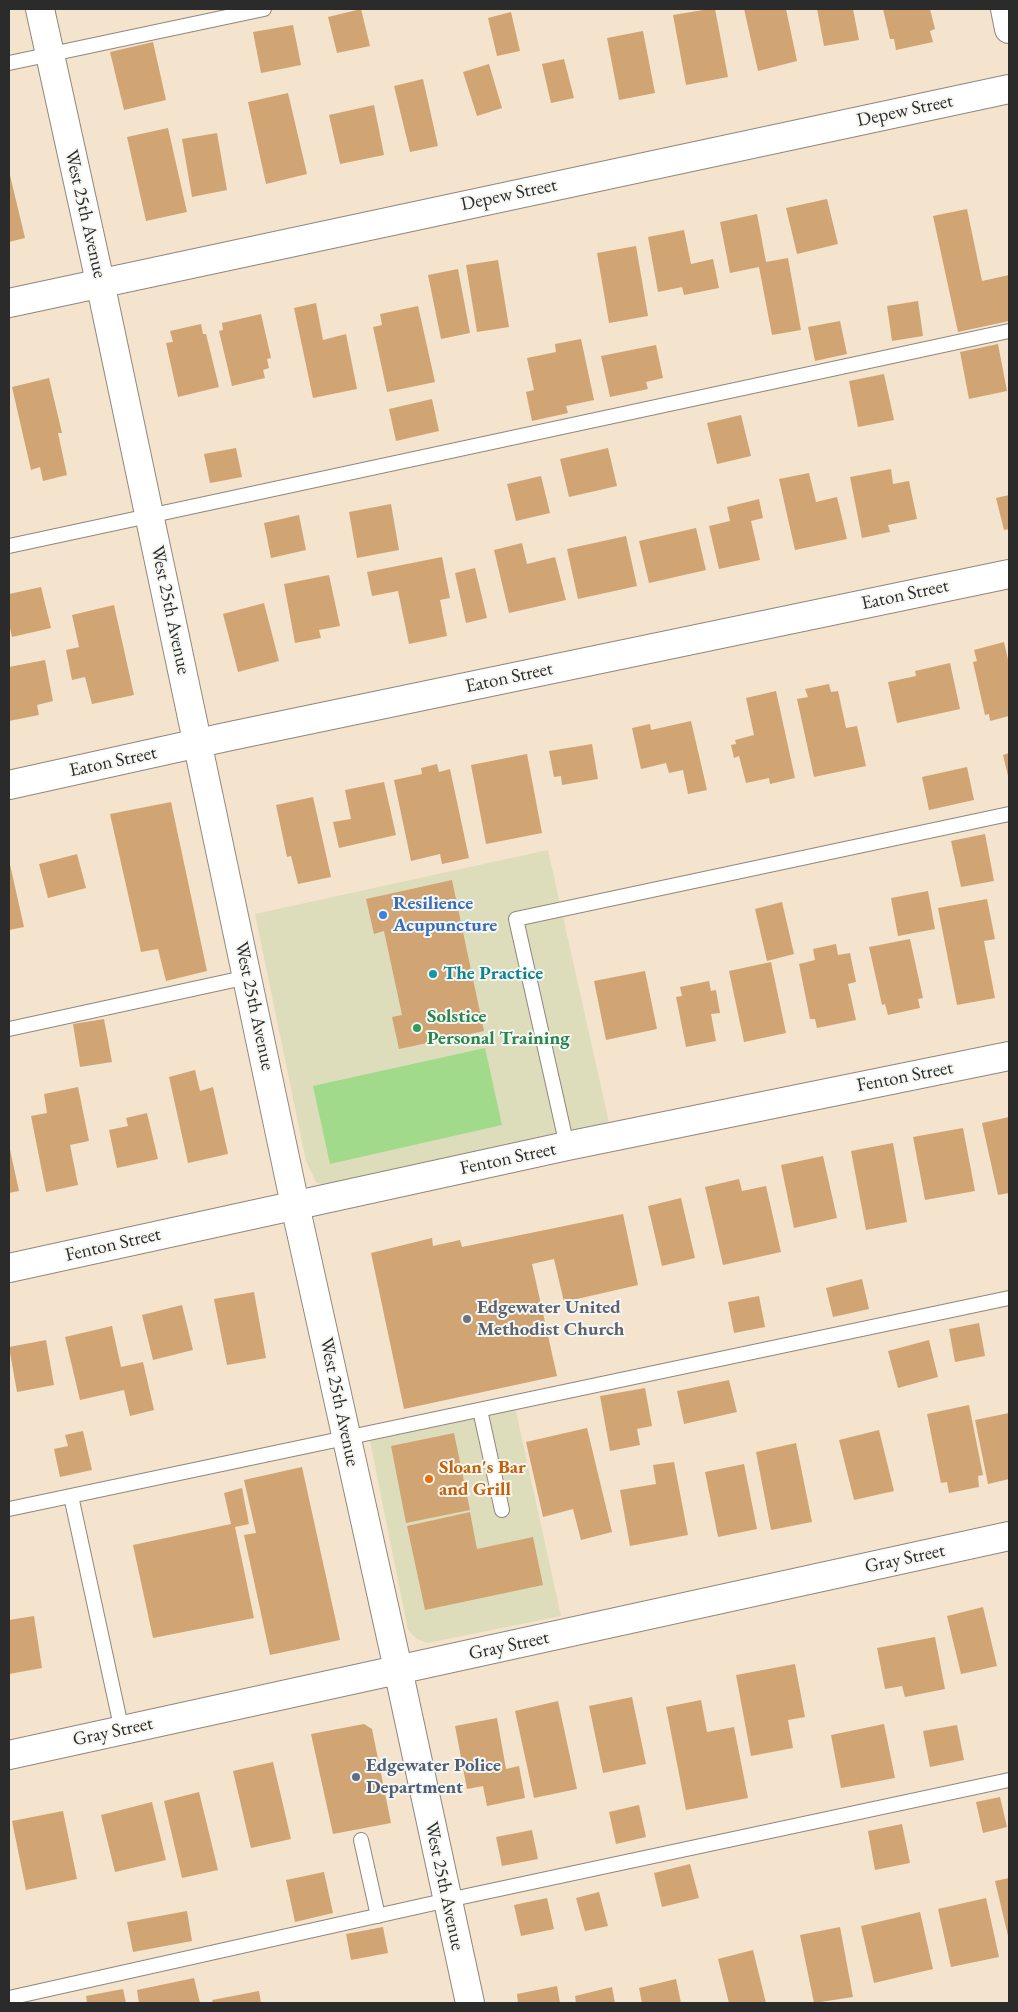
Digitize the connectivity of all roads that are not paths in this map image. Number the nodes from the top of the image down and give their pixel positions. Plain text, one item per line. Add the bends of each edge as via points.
1 (40, 9) edge
2 (264, 9) edge
3 (1005, 9) edge
4 (1009, 29) edge
5 (49, 54) junction
6 (9, 63) edge
7 (1009, 89) edge
8 (100, 282) junction
9 (9, 303) edge
10 (1009, 331) edge
11 (150, 516) junction
12 (9, 546) edge
13 (1009, 574) edge
14 (198, 743) junction
15 (9, 785) edge
16 (1009, 814) edge
17 (248, 977) junction
18 (9, 1029) edge
19 (1009, 1056) edge
20 (567, 1146) junction
21 (295, 1205) junction
22 (9, 1268) edge
23 (1009, 1298) edge
24 (480, 1410) junction
25 (347, 1439) junction
26 (71, 1496) junction
27 (9, 1510) edge
28 (502, 1510) dead end
29 (1009, 1536) edge
30 (398, 1669) junction
31 (122, 1731) junction
32 (9, 1755) edge
33 (1009, 1780) edge
34 (361, 1840) dead end
35 (448, 1900) junction
36 (378, 1916) junction
37 (9, 1998) edge
38 (470, 2003) edge

1 - 5 street, West 25th Avenue
2 - 5 lane
3 - 4 street
5 - 6 lane
5 - 8 street, West 25th Avenue
7 - 8 street, Depew Street
8 - 9 street, Depew Street
8 - 11 street, West 25th Avenue
10 - 11 lane
11 - 12 lane
11 - 14 street, West 25th Avenue
13 - 14 street, Eaton Street
14 - 15 street, Eaton Street
14 - 17 street, West 25th Avenue
16 - 20 lane via 516,919
17 - 18 lane
17 - 21 street, West 25th Avenue
19 - 20 street, Fenton Street
20 - 21 street, Fenton Street
21 - 22 street, Fenton Street
21 - 25 street, West 25th Avenue
23 - 24 lane
24 - 25 lane
24 - 28 lane
25 - 26 lane
25 - 30 street, West 25th Avenue
26 - 27 lane
26 - 31 lane
29 - 30 street, Gray Street
30 - 31 street, Gray Street
30 - 35 street, West 25th Avenue
31 - 32 street, Gray Street
33 - 35 lane
34 - 36 lane
35 - 36 lane
35 - 38 street, West 25th Avenue
36 - 37 lane

